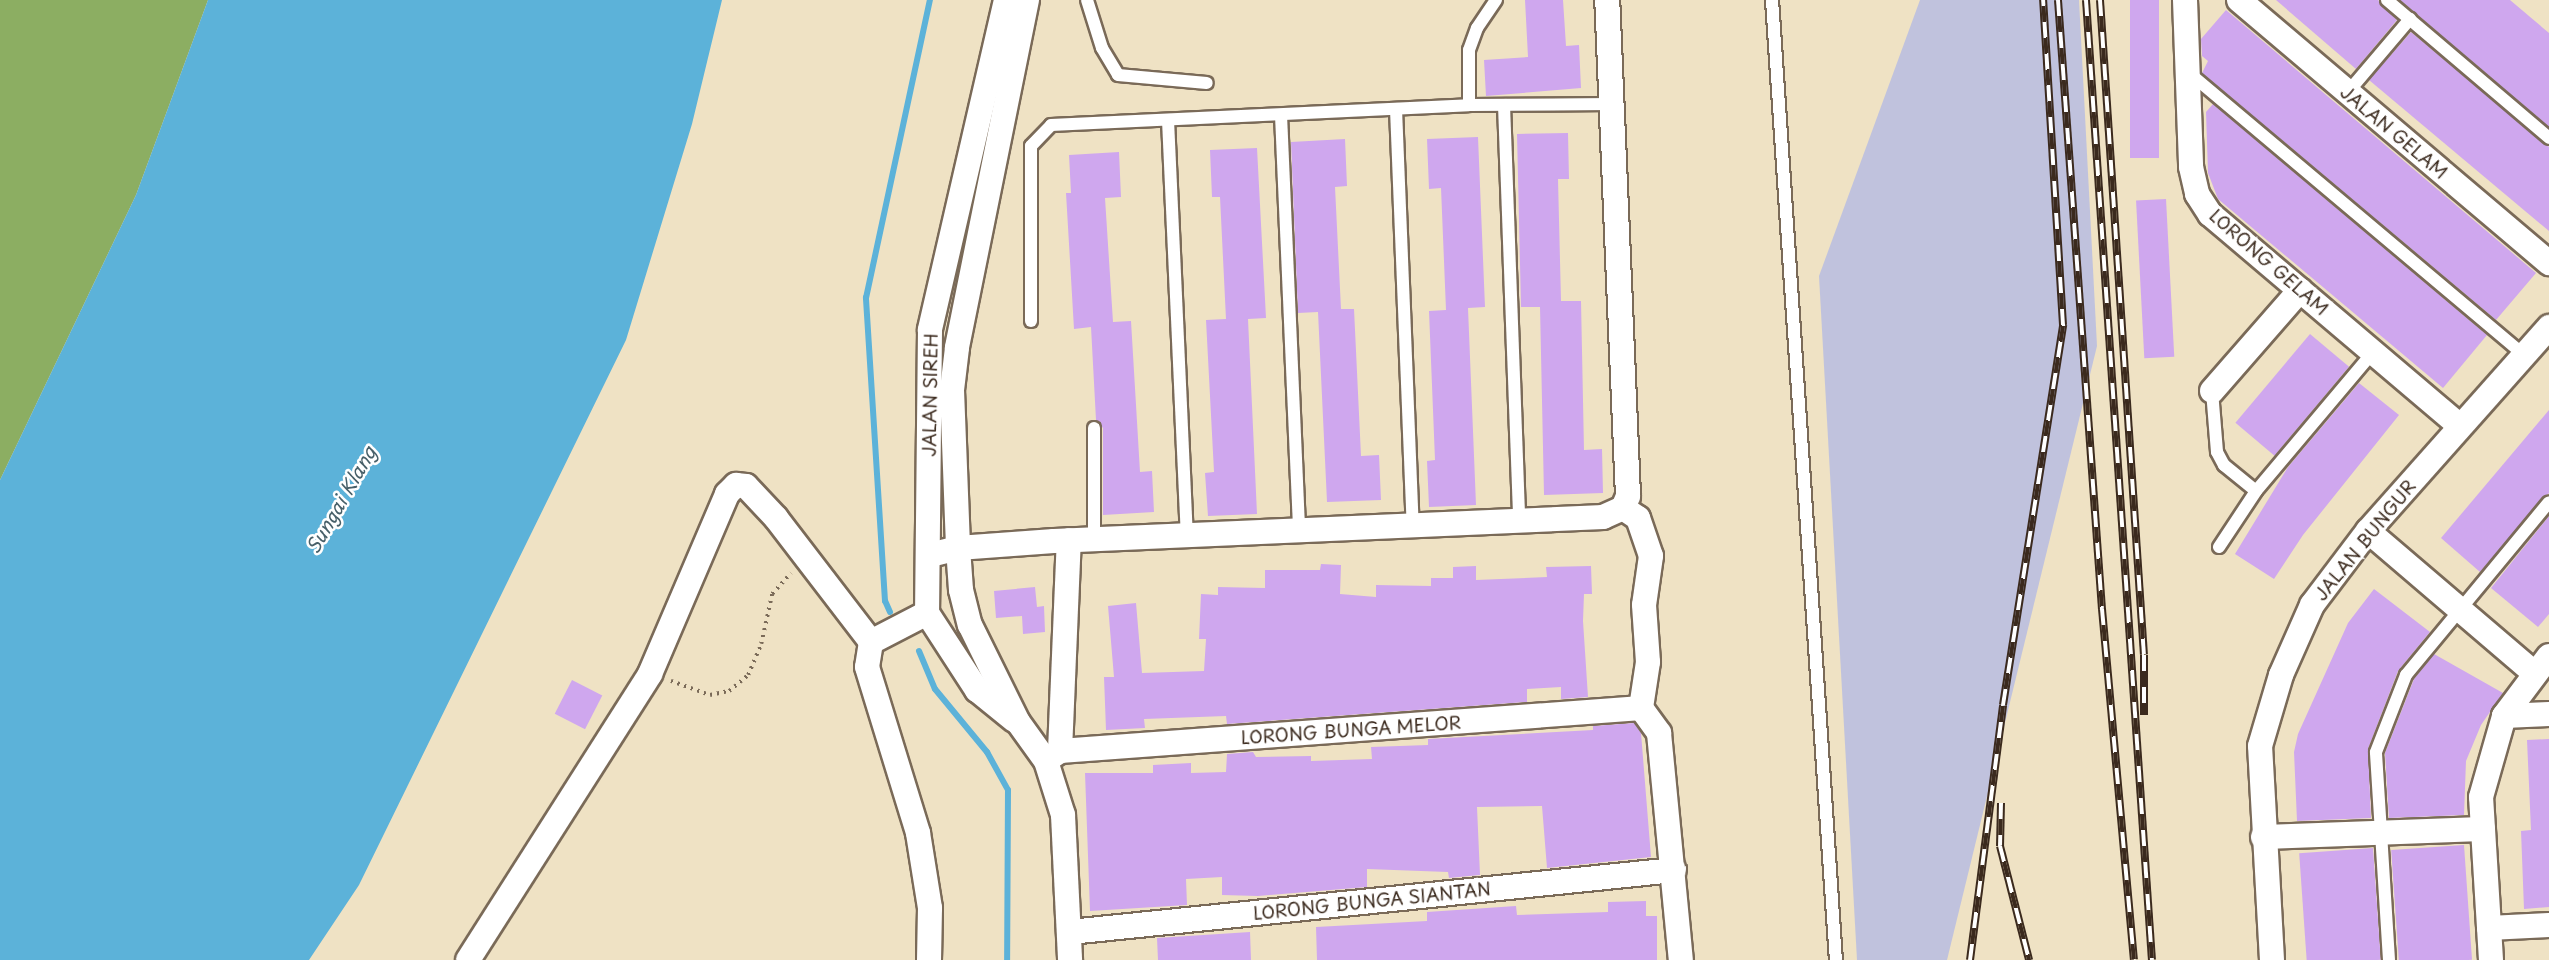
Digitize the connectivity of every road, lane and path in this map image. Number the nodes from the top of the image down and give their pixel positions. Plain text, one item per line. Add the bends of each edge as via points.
1 (1006, 0) edge
2 (1027, 0) edge
3 (1087, 0) edge
4 (1496, 0) edge
5 (1607, 0) edge
6 (1772, 0) edge
7 (2185, 0) edge
8 (2239, 0) edge
9 (2387, 0) edge
10 (2410, 19) junction
11 (2188, 72) junction
12 (1207, 83) dead end
13 (2348, 92) junction
14 (1612, 104) junction
15 (1469, 105) junction
16 (1504, 105) junction
17 (1396, 109) junction
18 (1281, 115) junction
19 (1168, 120) junction
20 (2549, 138) edge
21 (2549, 264) edge
22 (2300, 290) junction
23 (1031, 321) dead end
24 (2549, 327) edge
25 (2373, 352) junction
26 (2524, 355) junction
27 (2212, 391) joint
28 (2460, 426) junction
29 (1094, 428) dead end
30 (2256, 491) junction
31 (2549, 502) edge
32 (1623, 508) junction
33 (1519, 520) junction
34 (1413, 525) junction
35 (1299, 530) junction
36 (2368, 531) junction
37 (1187, 535) junction
38 (1082, 540) junction
39 (2219, 547) dead end
40 (958, 548) junction
41 (930, 555) junction
42 (809, 561) junction
43 (2459, 608) junction
44 (927, 613) junction
45 (871, 642) junction
46 (2542, 664) edge
47 (650, 674) junction
48 (1641, 708) junction
49 (2549, 714) edge
50 (2504, 716) junction
51 (1018, 722) junction
52 (1053, 756) junction
53 (2483, 829) junction
54 (2379, 833) junction
55 (2263, 837) junction
56 (1674, 870) junction
57 (2549, 925) edge
58 (2489, 928) junction
59 (1070, 932) junction
60 (468, 960) edge
61 (929, 960) edge
62 (1070, 960) edge
63 (1681, 960) edge
64 (1836, 960) edge
65 (2272, 960) edge
66 (2389, 960) edge
67 (2491, 960) edge

1 - 41 street, JALAN SIREH via 930,331
2 - 40 street, JALAN SIREH via 957,348 952,390
3 - 12 lane via 1102,48 1118,75
4 - 15 lane via 1476,28 1469,50
5 - 14 street
6 - 64 lane
7 - 11 street, LORONG GELAM
8 - 13 street, JALAN GELAM
9 - 10 lane
10 - 13 lane
10 - 20 lane
11 - 22 street, LORONG GELAM via 2191,167 2197,194 2210,214
11 - 26 lane
13 - 21 street, JALAN GELAM
14 - 16 lane
14 - 32 street via 1629,495
15 - 16 lane
15 - 17 lane
16 - 33 lane
17 - 18 lane
17 - 34 lane
18 - 19 lane
18 - 35 lane
19 - 23 lane via 1051,125 1031,146
19 - 37 lane
22 - 25 street, LORONG GELAM
22 - 27 street
24 - 26 street, JALAN BUNGUR
25 - 28 street, LORONG GELAM
25 - 30 lane
26 - 28 street, JALAN BUNGUR
27 - 30 lane via 2217,452 2224,465
28 - 36 street, JALAN BUNGUR
29 - 38 lane
30 - 39 lane
31 - 43 lane
32 - 33 street via 1603,517
32 - 48 street via 1638,518 1651,556 1644,605 1648,662
33 - 34 street
34 - 35 street
35 - 37 street
36 - 43 street
36 - 55 street, JALAN BUNGUR via 2312,605 2281,675 2260,746
37 - 38 street
38 - 40 street
38 - 52 street
40 - 41 street
40 - 51 street, JALAN SIREH via 961,590 970,625
41 - 44 street, JALAN SIREH
42 - 45 street
42 - 47 path via 789,574 772,594 761,644 748,675 729,691 710,695
42 - 47 street via 746,486 736,485 727,494
43 - 46 street
43 - 54 lane via 2406,675 2376,752
44 - 45 street
44 - 51 street, JALAN SIREH via 977,690
45 - 61 street via 867,667 918,833 930,908
46 - 50 street
47 - 60 street
48 - 52 street, LORONG BUNGA MELOR
48 - 56 street via 1659,733
49 - 50 street
50 - 53 street via 2481,797
51 - 52 street, JALAN SIREH
52 - 59 street, JALAN SIREH via 1063,815
53 - 54 street
53 - 58 street
54 - 55 street
54 - 66 lane
55 - 65 street, JALAN BUNGUR
56 - 59 street, LORONG BUNGA SIANTAN
56 - 63 street
57 - 58 street
58 - 67 street
59 - 62 street, JALAN SIREH

